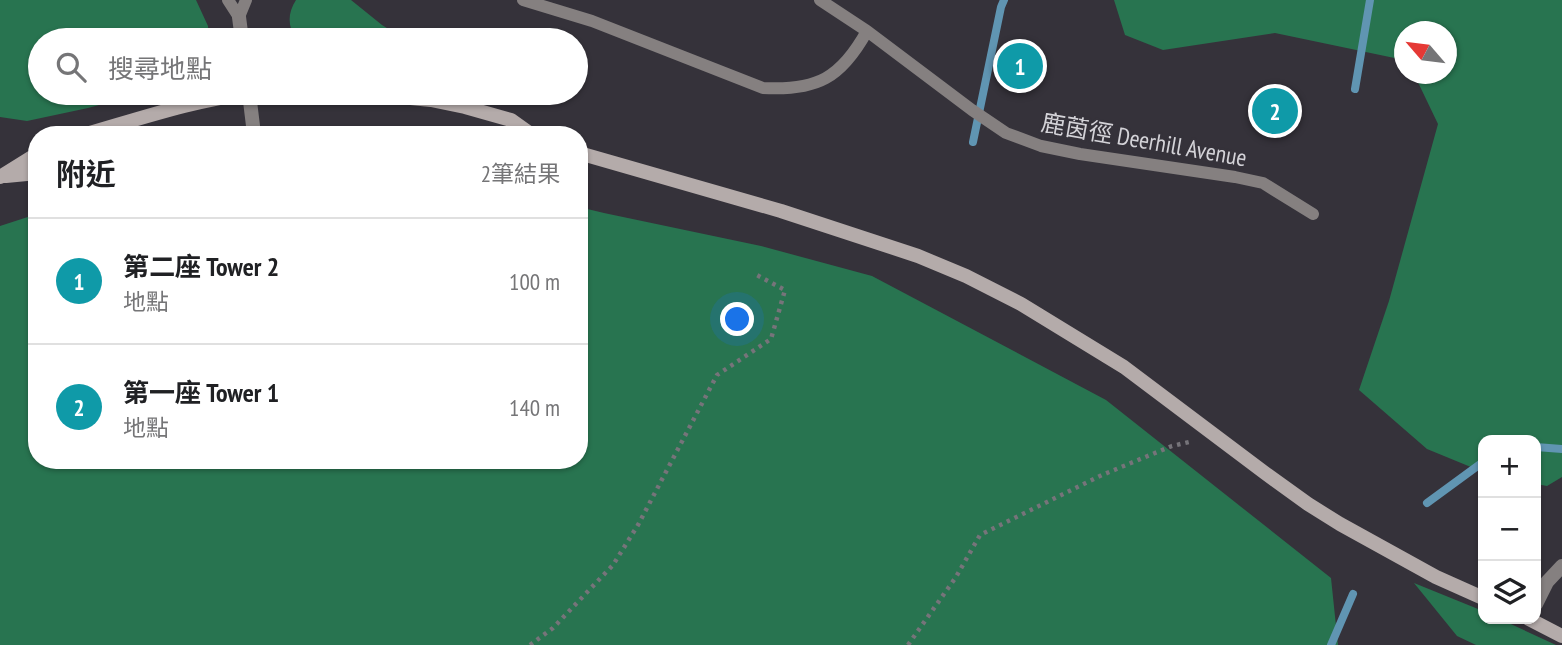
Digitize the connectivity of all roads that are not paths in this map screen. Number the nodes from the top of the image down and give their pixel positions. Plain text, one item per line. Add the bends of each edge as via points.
1 (228, 0) edge
2 (246, 0) edge
3 (523, 0) edge
4 (820, 0) edge
5 (239, 17) junction
6 (240, 28) edge
7 (867, 31) junction
8 (186, 105) edge
9 (250, 105) edge
10 (455, 105) edge
11 (114, 126) edge
12 (253, 126) edge
13 (519, 126) edge
14 (588, 156) edge
15 (28, 160) edge
16 (28, 174) edge
17 (1, 176) edge
18 (1313, 214) dead end
19 (1561, 568) edge
20 (1541, 594) edge
21 (1478, 596) edge
22 (1539, 624) edge
23 (1562, 636) edge

1 - 5 lane
2 - 5 lane
3 - 7 lane via 592,21 763,88 789,90 836,72 855,54
4 - 7 lane, 鹿茵徑 Deerhill Avenue
5 - 6 street
7 - 18 lane, 鹿茵徑 Deerhill Avenue via 1006,133 1080,154 1263,183
8 - 11 main road
9 - 12 street
10 - 13 main road
14 - 21 main road via 794,215 966,276 1124,367 1340,524
15 - 17 main road
16 - 17 main road
19 - 20 street
22 - 23 main road

